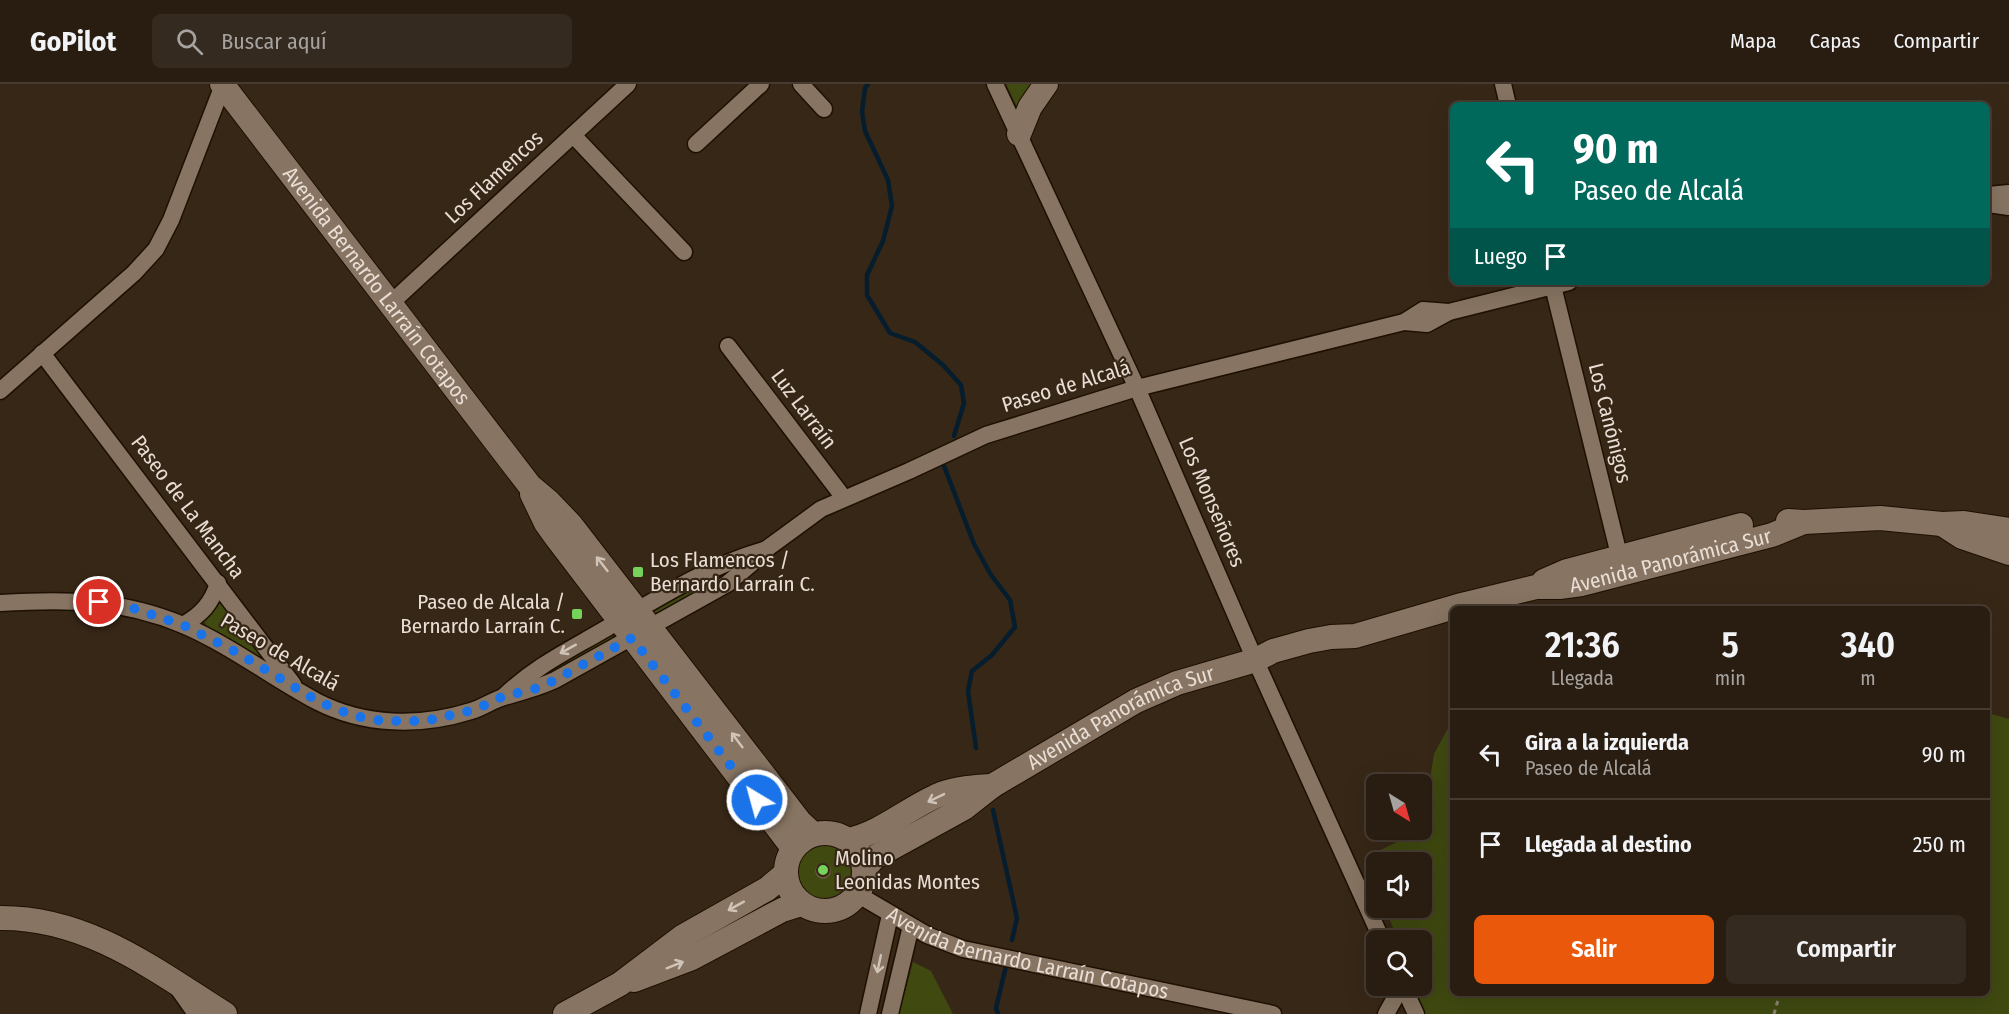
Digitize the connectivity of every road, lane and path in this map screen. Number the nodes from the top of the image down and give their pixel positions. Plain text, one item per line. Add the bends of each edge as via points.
1 (222, 84) edge
2 (628, 84) edge
3 (761, 84) edge
4 (801, 84) edge
5 (995, 84) edge
6 (1046, 84) edge
7 (1503, 84) edge
8 (1507, 102) edge
9 (824, 109) dead end
10 (1019, 134) junction
11 (573, 135) junction
12 (696, 144) dead end
13 (2009, 193) edge
14 (1990, 195) edge
15 (1990, 204) edge
16 (2009, 207) edge
17 (684, 252) dead end
18 (1550, 285) edge
19 (1558, 285) edge
20 (391, 303) junction
21 (728, 346) dead end
22 (42, 353) junction
23 (1137, 388) junction
24 (0, 391) edge
25 (844, 498) junction
26 (1942, 524) junction
27 (2009, 530) edge
28 (2009, 553) edge
29 (1622, 565) junction
30 (218, 583) junction
31 (0, 603) edge
32 (1458, 606) edge
33 (1450, 608) edge
34 (635, 624) junction
35 (183, 625) junction
36 (1256, 660) junction
37 (297, 690) junction
38 (712, 724) junction
39 (992, 786) junction
40 (813, 834) junction
41 (848, 840) junction
42 (793, 848) junction
43 (864, 869) junction
44 (785, 874) junction
45 (857, 894) junction
46 (801, 904) junction
47 (890, 915) junction
48 (0, 918) edge
49 (911, 926) junction
50 (1378, 930) edge
51 (173, 981) junction
52 (620, 984) junction
53 (1396, 996) edge
54 (1406, 996) edge
55 (1779, 996) edge
56 (196, 1014) edge
57 (225, 1014) edge
58 (565, 1014) edge
59 (868, 1014) edge
60 (890, 1014) edge
61 (1273, 1014) edge
62 (1386, 1014) edge
63 (1416, 1014) edge
64 (1774, 1014) edge

1 - 20 street, Avenida Bernardo Larraín Cotapos
1 - 22 street via 171,220 156,249
2 - 11 street, Los Flamencos
3 - 12 street
4 - 9 street
5 - 10 street, Los Monseñores
6 - 10 street via 1030,107
7 - 8 street
10 - 23 street, Los Monseñores
11 - 17 street
11 - 20 street, Los Flamencos
13 - 14 street
15 - 16 street
18 - 23 street, Paseo de Alcalá via 1449,312 1423,310 1404,322
19 - 29 street, Los Canónigos
20 - 34 street, Avenida Bernardo Larraín Cotapos via 530,486 560,513
21 - 25 street, Luz Larraín
22 - 24 street
22 - 30 street, Paseo de La Mancha
23 - 25 street, Paseo de Alcalá via 986,435
23 - 36 street, Los Monseñores
25 - 34 street, Paseo de Alcalá via 821,509 765,550 718,567
26 - 27 street, Avenida Panorámica Sur
26 - 28 street, Avenida Panorámica Sur via 1962,537
26 - 29 street, Avenida Panorámica Sur via 1880,518 1804,522 1772,535
29 - 32 street, Avenida Panorámica Sur via 1570,586 1536,587
30 - 35 street via 205,609
30 - 37 street, Paseo de La Mancha
31 - 35 street, Paseo de Alcalá via 99,602
33 - 36 street, Avenida Panorámica Sur via 1355,636 1309,640
34 - 37 street, Paseo de Alcalá via 547,661 502,697 458,715 425,721 370,719 338,710
34 - 38 street, Avenida Bernardo Larraín Cotapos
35 - 37 street, Paseo de Alcalá
36 - 39 street, Avenida Panorámica Sur via 1196,676 1143,698
36 - 50 street, Los Monseñores
40 -> 38 street, Avenida Bernardo Larraín Cotapos
38 - 42 street, Avenida Bernardo Larraín Cotapos
39 -> 41 street, Avenida Panorámica Sur via 941,795 864,836
39 - 43 street, Avenida Panorámica Sur via 964,808 875,857
40 - 41 street via 831,833
40 - 42 street
41 - 43 street via 859,853
42 - 44 street
43 - 45 street
44 - 46 street via 790,891
44 -> 52 street via 767,889 682,937
45 - 46 street via 831,911
45 - 47 street, Avenida Bernardo Larraín Cotapos
52 -> 46 street via 692,958 782,910
47 - 49 street, Avenida Bernardo Larraín Cotapos
47 -> 59 street
48 - 51 street via 52,923 93,935
49 - 60 street
49 - 61 street, Avenida Bernardo Larraín Cotapos via 963,949
51 - 56 street
51 - 57 street
52 - 58 street
53 - 62 street
54 - 63 street
55 - 64 path

